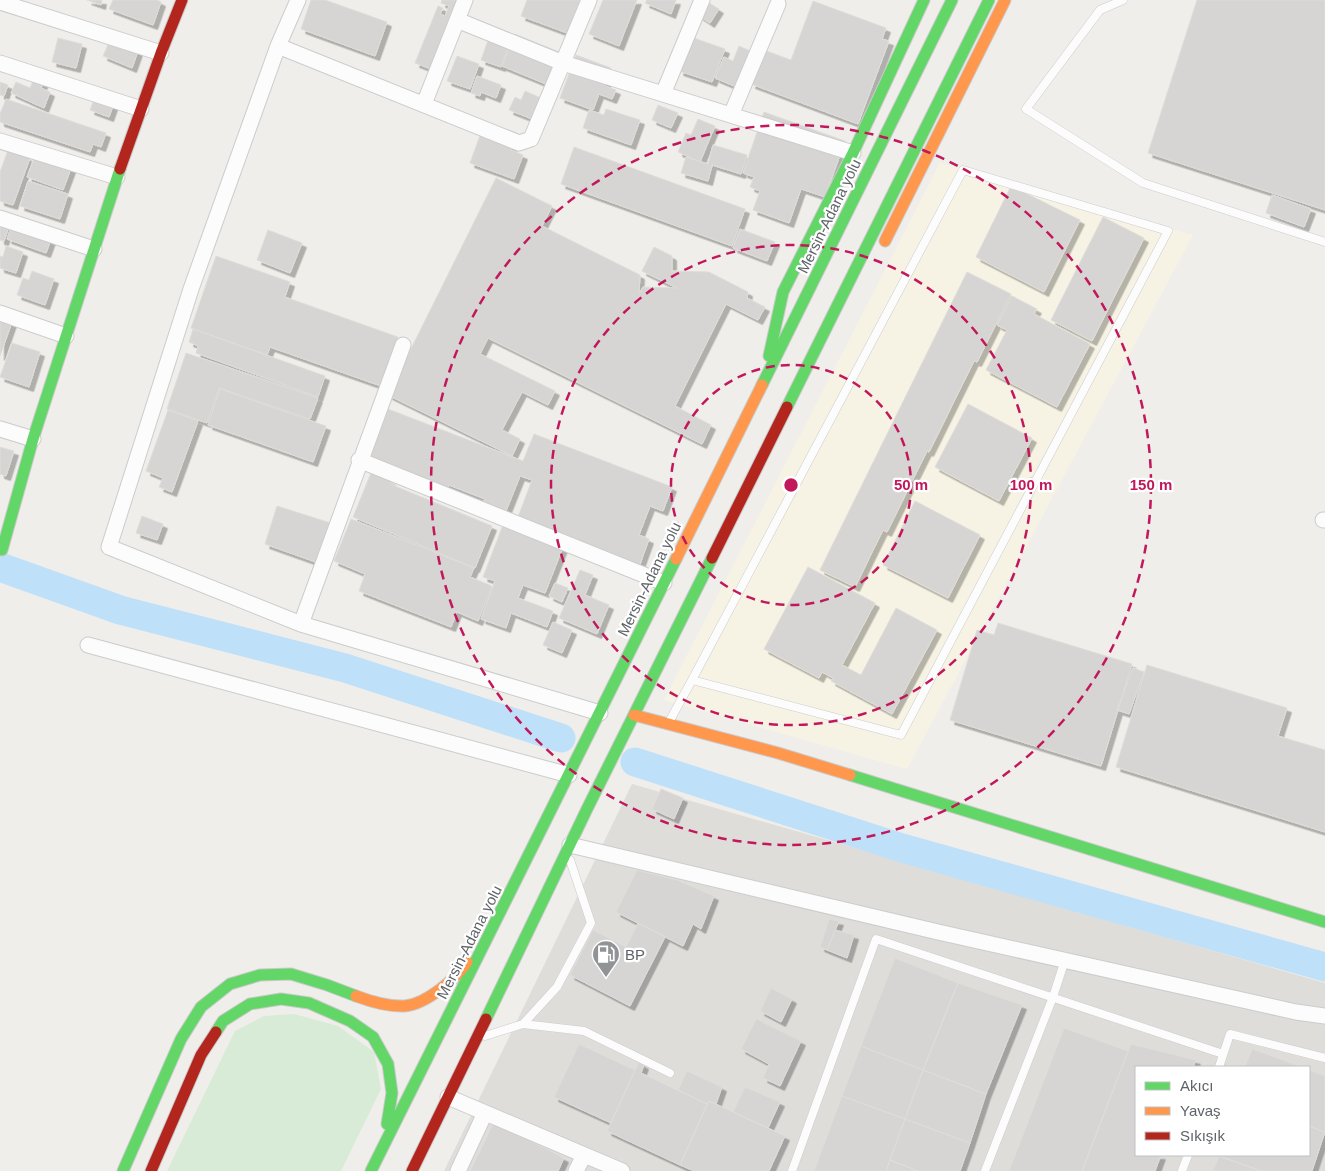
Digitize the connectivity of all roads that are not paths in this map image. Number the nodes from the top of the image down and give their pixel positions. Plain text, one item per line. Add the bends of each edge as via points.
1 (182, 0) edge
2 (298, 0) edge
3 (465, 0) edge
4 (590, 0) edge
5 (702, 0) edge
6 (924, 0) edge
7 (952, 0) edge
8 (990, 0) edge
9 (1004, 0) edge
10 (1013, 0) edge
11 (1123, 0) edge
12 (0, 2) edge
13 (778, 4) dead end
14 (999, 13) junction
15 (457, 20) junction
16 (278, 46) junction
17 (161, 53) junction
18 (0, 63) edge
19 (563, 63) junction
20 (663, 94) junction
21 (424, 104) junction
22 (141, 109) junction
23 (731, 115) junction
24 (0, 141) edge
25 (853, 153) junction
26 (117, 177) junction
27 (0, 218) edge
28 (1325, 242) edge
29 (94, 249) junction
30 (879, 251) dead end
31 (851, 303) dead end
32 (0, 313) edge
33 (66, 336) junction
34 (403, 345) dead end
35 (762, 385) junction
36 (790, 400) junction
37 (0, 429) edge
38 (33, 439) junction
39 (360, 460) junction
40 (1, 554) edge
41 (664, 583) junction
42 (301, 624) junction
43 (88, 645) dead end
44 (692, 680) junction
45 (600, 713) junction
46 (634, 715) junction
47 (668, 724) junction
48 (570, 775) junction
49 (560, 794) junction
50 (568, 848) junction
51 (1325, 922) edge
52 (1065, 960) junction
53 (1053, 998) junction
54 (1325, 1016) edge
55 (523, 1024) junction
56 (476, 1039) junction
57 (1223, 1054) junction
58 (1325, 1058) edge
59 (1219, 1066) edge
60 (670, 1073) dead end
61 (448, 1097) junction
62 (485, 1113) junction
63 (584, 1155) junction
64 (1188, 1156) edge
65 (123, 1171) edge
66 (152, 1171) edge
67 (365, 1171) edge
68 (371, 1171) edge
69 (412, 1171) edge
70 (458, 1171) edge
71 (576, 1171) edge
72 (622, 1171) edge
73 (792, 1171) edge
74 (985, 1171) edge
75 (1182, 1171) edge

1 - 17 main road
2 - 16 street
3 - 15 street
4 - 19 street
5 - 20 street
6 - 25 main road
7 - 35 main road, Mersin-Adana yolu
8 - 36 main road
9 - 14 main road
10 - 14 main road
11 - 28 lane via 1100,10 1026,109 1143,184
12 - 17 street
13 - 23 street
14 - 30 main road
15 - 19 street
15 - 21 street
16 - 21 street
16 - 42 street via 191,289 109,547
17 - 22 main road
18 - 22 street
19 - 20 street
19 - 21 street via 531,140 519,143
20 - 23 street
22 - 26 main road
23 - 25 street
24 - 26 street
25 - 35 main road via 783,292
26 - 29 main road
27 - 29 street
29 - 33 main road
31 - 36 main road
32 - 33 street
33 - 38 main road
34 - 39 street
35 - 41 main road, Mersin-Adana yolu
36 - 46 main road
37 - 38 street
38 - 40 main road
39 - 41 street
39 - 42 street
41 - 45 main road, Mersin-Adana yolu
42 - 45 street
43 - 48 street
44 - 44 lane via 901,735 1168,231 963,170
44 - 47 lane
45 - 48 main road, Mersin-Adana yolu
46 - 47 main road
46 - 50 main road
47 - 51 main road via 778,754
48 - 49 main road, Mersin-Adana yolu
49 - 65 main road via 461,971 435,994 407,1006 383,1005 291,974 260,975 230,984 201,1007 181,1039
49 - 68 main road, Mersin-Adana yolu
50 - 52 street
50 - 55 lane via 591,923 557,987
50 - 56 main road
52 - 53 lane
52 - 54 street
53 - 57 lane
53 - 73 lane via 876,938
53 - 74 lane
55 - 56 lane
55 - 60 lane via 584,1031
56 - 61 main road
57 - 58 lane via 1230,1034
57 - 59 lane
61 - 62 street
61 - 69 main road
62 - 63 street
62 - 70 street
63 - 71 street
63 - 72 street
64 - 75 lane
66 - 67 main road via 201,1055 223,1021 250,1004 281,999 309,1003 350,1021 373,1037 388,1064 392,1093 386,1125

